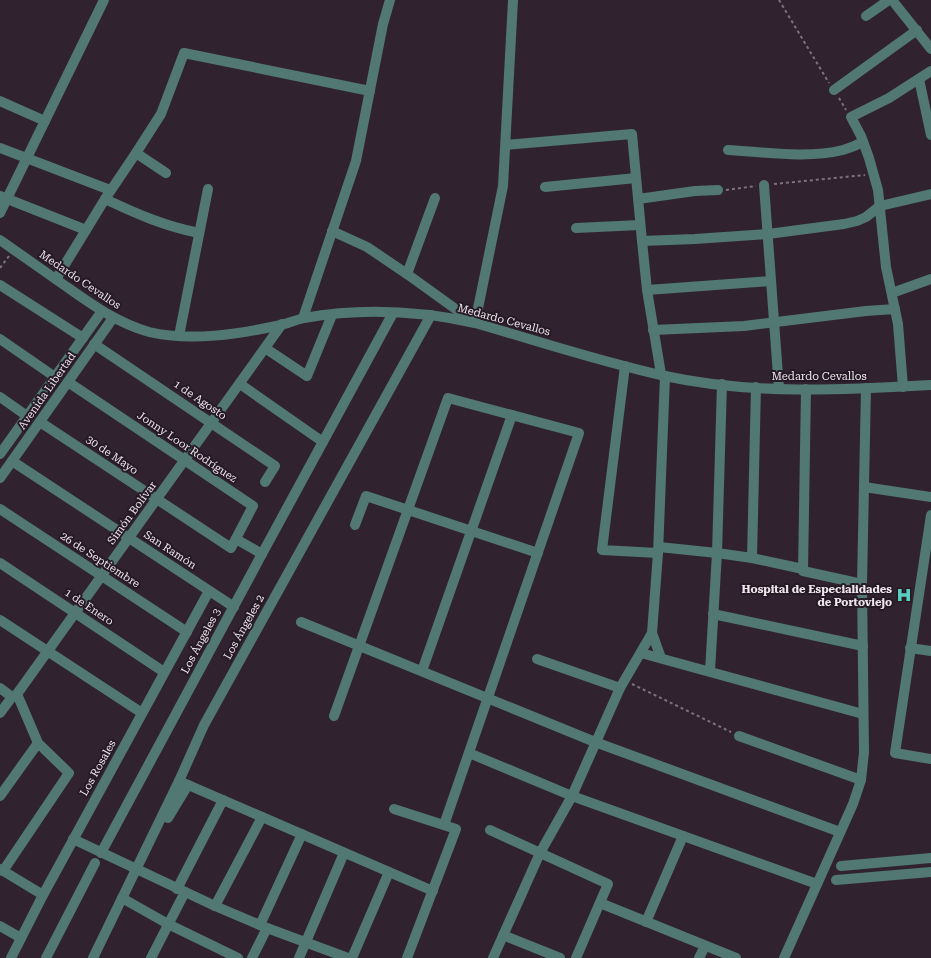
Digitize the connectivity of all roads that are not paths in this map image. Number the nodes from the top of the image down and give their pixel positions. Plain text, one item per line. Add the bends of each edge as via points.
1 (104, 0) edge
2 (390, 0) edge
3 (513, 0) edge
4 (889, 0) edge
5 (892, 0) edge
6 (866, 16) dead end
7 (917, 30) junction
8 (931, 49) edge
9 (931, 71) edge
10 (919, 79) junction
11 (834, 90) road end
12 (370, 91) junction
13 (0, 101) edge
14 (45, 120) junction
15 (931, 136) edge
16 (864, 142) junction
17 (506, 145) junction
18 (0, 148) edge
19 (728, 150) dead end
20 (136, 153) junction
21 (26, 159) junction
22 (166, 173) dead end
23 (636, 178) junction
24 (764, 185) road end
25 (545, 187) dead end
26 (208, 189) dead end
27 (110, 190) junction
28 (718, 190) road end
29 (931, 194) edge
30 (3, 197) edge
31 (435, 198) dead end
32 (105, 199) junction
33 (638, 199) junction
34 (880, 206) junction
35 (0, 213) edge
36 (640, 225) junction
37 (576, 228) dead end
38 (86, 230) junction
39 (332, 231) junction
40 (199, 233) junction
41 (768, 234) junction
42 (642, 241) junction
43 (1, 243) edge
44 (407, 274) junction
45 (56, 279) junction
46 (931, 279) edge
47 (771, 281) junction
48 (0, 285) edge
49 (647, 290) junction
50 (892, 293) junction
51 (895, 309) junction
52 (102, 311) junction
53 (394, 313) junction
54 (332, 314) junction
55 (431, 316) junction
56 (113, 318) junction
57 (303, 318) junction
58 (774, 322) junction
59 (475, 323) junction
60 (282, 324) junction
61 (653, 330) junction
62 (179, 336) junction
63 (83, 338) junction
64 (0, 339) edge
65 (94, 344) junction
66 (265, 348) junction
67 (625, 366) junction
68 (663, 375) junction
69 (55, 376) junction
70 (68, 382) junction
71 (240, 384) junction
72 (722, 384) junction
73 (931, 385) edge
74 (756, 387) junction
75 (903, 387) junction
76 (866, 388) junction
77 (778, 389) junction
78 (806, 389) junction
79 (0, 397) edge
80 (27, 416) junction
81 (512, 416) junction
82 (40, 422) junction
83 (212, 422) junction
84 (323, 442) junction
85 (0, 453) edge
86 (185, 460) junction
87 (12, 461) junction
88 (0, 478) edge
89 (265, 482) dead end
90 (864, 487) junction
91 (931, 497) edge
92 (157, 499) junction
93 (0, 509) edge
94 (408, 510) junction
95 (931, 515) edge
96 (355, 525) dead end
97 (472, 531) junction
98 (129, 538) junction
99 (236, 539) junction
100 (231, 548) joint
101 (659, 550) junction
102 (538, 553) junction
103 (717, 553) junction
104 (262, 554) junction
105 (752, 558) junction
106 (0, 563) edge
107 (803, 569) junction
108 (102, 576) junction
109 (862, 584) junction
110 (209, 591) junction
111 (234, 607) junction
112 (75, 613) junction
113 (713, 614) junction
114 (0, 620) edge
115 (301, 622) dead end
116 (187, 632) junction
117 (652, 633) junction
118 (360, 646) junction
119 (863, 646) junction
120 (910, 648) junction
121 (931, 651) edge
122 (48, 652) junction
123 (641, 652) junction
124 (661, 658) junction
125 (537, 659) dead end
126 (710, 670) junction
127 (422, 671) junction
128 (164, 672) junction
129 (623, 685) junction
130 (0, 688) edge
131 (14, 695) junction
132 (0, 713) edge
133 (142, 713) junction
134 (863, 714) junction
135 (334, 716) dead end
136 (739, 736) road end
137 (595, 742) junction
138 (38, 743) junction
139 (469, 753) junction
140 (931, 759) edge
141 (861, 780) junction
142 (184, 783) junction
143 (0, 796) edge
144 (572, 796) junction
145 (223, 800) junction
146 (394, 809) dead end
147 (262, 817) junction
148 (444, 825) junction
149 (490, 830) dead end
150 (840, 832) junction
151 (302, 834) junction
152 (683, 836) junction
153 (73, 839) junction
154 (101, 852) junction
155 (344, 853) junction
156 (540, 853) junction
157 (931, 858) edge
158 (95, 863) dead end
159 (841, 866) dead end
160 (137, 868) junction
161 (2, 870) edge
162 (389, 872) junction
163 (931, 872) edge
164 (836, 880) dead end
165 (817, 884) junction
166 (181, 890) junction
167 (433, 891) junction
168 (43, 895) junction
169 (122, 898) junction
170 (600, 903) junction
171 (215, 906) junction
172 (646, 922) junction
173 (168, 924) junction
174 (0, 926) edge
175 (264, 926) junction
176 (503, 936) junction
177 (21, 938) junction
178 (306, 943) junction
179 (705, 946) junction
180 (10, 958) edge
181 (46, 958) edge
182 (93, 958) edge
183 (151, 958) edge
184 (238, 958) edge
185 (252, 958) edge
186 (299, 958) edge
187 (348, 958) edge
188 (352, 958) edge
189 (407, 958) edge
190 (493, 958) edge
191 (560, 958) edge
192 (576, 958) edge
193 (699, 958) edge
194 (736, 958) edge
195 (784, 958) edge

1 - 14 street
2 - 12 street
3 - 17 street
4 - 6 street
5 - 7 street
7 - 8 street
7 - 11 street
9 - 10 street
10 - 15 street
10 - 16 street via 851,118
12 - 20 street via 184,53 161,114
12 - 39 street via 356,162
13 - 14 street
14 - 21 street
16 - 19 street via 843,150 795,154
16 - 34 street
17 - 23 street via 632,134
17 - 59 street via 503,186
18 - 21 street
20 - 22 street
20 - 27 street
21 - 27 street
21 - 30 street
23 - 25 street
23 - 33 street
24 - 41 street
26 - 40 street
27 - 32 street
28 - 33 street
29 - 34 street
30 - 35 street
30 - 38 street
31 - 44 street
32 - 38 street
32 - 40 street via 174,228
33 - 36 street
34 - 41 street via 857,221
34 - 50 street via 883,243
36 - 37 street
36 - 42 street
38 - 45 street
39 - 44 street via 367,247
39 - 57 street
40 - 62 street
41 - 42 street
41 - 47 street
42 - 49 street
43 - 45 street, Medardo Cevallos
44 - 59 street
45 - 52 street, Medardo Cevallos
46 - 50 street
47 - 49 street
47 - 58 street
48 - 63 street
49 - 61 street
50 - 51 street
51 - 58 street
51 - 75 street
52 - 56 street, Medardo Cevallos
52 - 63 street, Avenida Libertad
53 - 54 street, Medardo Cevallos
53 - 55 street, Medardo Cevallos
53 - 84 street, Los Ángeles 3
54 - 57 street, Medardo Cevallos
54 - 66 street via 307,376
55 - 59 street, Medardo Cevallos
55 - 142 street, Los Ángeles 2 via 204,725
56 - 62 street, Medardo Cevallos via 148,332
56 - 65 street, Avenida Libertad
57 - 60 street, Medardo Cevallos
58 - 61 street via 744,326
58 - 77 street
59 - 67 street, Medardo Cevallos
60 - 62 street, Medardo Cevallos via 222,335
60 - 66 street, Simón Bolívar
61 - 68 street
63 - 69 street, Avenida Libertad
64 - 69 street
65 - 70 street, Avenida Libertad
65 - 83 street, 1 de Agosto
66 - 71 street, Simón Bolívar
67 - 68 street, Medardo Cevallos
67 - 101 street via 602,550
68 - 72 street, Medardo Cevallos
68 - 101 street
69 - 80 street, Avenida Libertad
70 - 82 street, Avenida Libertad
70 - 86 street, Jonny Loor Rodríguez
71 - 83 street, Simón Bolívar
71 - 84 street
72 - 74 street, Medardo Cevallos
72 - 103 street
73 - 75 street, Medardo Cevallos
74 - 77 street, Medardo Cevallos
74 - 105 street
75 - 76 street, Medardo Cevallos
76 - 78 street, Medardo Cevallos
76 - 90 street
77 - 78 street, Medardo Cevallos
78 - 107 street
79 - 80 street
80 - 85 street, Avenida Libertad
81 - 94 street via 448,398
81 - 97 street
81 - 102 street via 579,433
82 - 87 street, Avenida Libertad
82 - 92 street, 30 de Mayo
83 - 86 street, Simón Bolívar
83 - 89 street, 1 de Agosto via 275,466
84 - 104 street, Los Ángeles 3
86 - 92 street, Simón Bolívar
86 - 99 street, Jonny Loor Rodríguez via 253,506
87 - 88 street, Avenida Libertad
87 - 98 street, San Ramón
90 - 91 street
90 - 109 street
92 - 98 street, Simón Bolívar
92 - 100 street, 30 de Mayo
93 - 108 street, 26 de Septiembre
94 - 96 street via 366,496
94 - 97 street
94 - 118 street
95 - 120 street
97 - 102 street
97 - 127 street
98 - 108 street, Simón Bolívar
98 - 110 street, San Ramón
99 - 100 street, Jonny Loor Rodríguez
99 - 104 street
101 - 103 street
101 - 117 street
102 - 139 street
103 - 105 street
103 - 113 street
104 - 111 street, Los Ángeles 3
105 - 107 street
106 - 112 street, 1 de Enero
107 - 109 street via 803,572
108 - 112 street, Simón Bolívar
108 - 116 street, 26 de Septiembre
109 - 119 street
110 - 111 street, San Ramón
110 - 116 street, Los Rosales
111 - 154 street, Los Ángeles 3
112 - 122 street, Simón Bolívar
112 - 128 street, 1 de Enero
113 - 119 street
113 - 126 street
114 - 122 street
115 - 118 street
116 - 128 street, Los Rosales
117 - 123 street
117 - 124 street
118 - 127 street
118 - 135 street
119 - 134 street
120 - 121 street
120 - 140 street via 896,753
122 - 131 street, Simón Bolívar
122 - 133 street
123 - 124 street
123 - 129 street
124 - 126 street
125 - 129 street
126 - 134 street
127 - 137 street
128 - 133 street, Los Rosales
129 - 137 street
130 - 131 street
131 - 132 street, Simón Bolívar
131 - 138 street
133 - 153 street, Los Rosales
134 - 141 street via 864,752
136 - 141 street
137 - 144 street
137 - 150 street
138 - 143 street
138 - 161 street via 69,774
139 - 144 street
139 - 148 street
141 - 150 street
142 - 145 street
142 - 160 street, Los Ángeles 2
144 - 152 street
144 - 156 street
145 - 147 street
145 - 166 street
146 - 148 street
147 - 151 street
147 - 171 street
148 - 167 street via 456,829
149 - 156 street
150 - 165 street
151 - 155 street
151 - 175 street
152 - 165 street
152 - 172 street
153 - 154 street
153 - 168 street, Los Rosales
154 - 160 street
155 - 162 street
155 - 178 street
156 - 170 street via 608,884
156 - 176 street
157 - 159 street
158 - 181 street
160 - 166 street
160 - 169 street, Los Ángeles 2
161 - 168 street
162 - 167 street
162 - 188 street
163 - 164 street
165 - 195 street
166 - 171 street
166 - 173 street
167 - 189 street
168 - 177 street, Los Rosales
169 - 173 street
169 - 182 street, Los Ángeles 2
170 - 172 street
170 - 192 street
171 - 175 street
172 - 179 street
173 - 183 street
173 - 184 street
174 - 177 street
175 - 178 street
175 - 185 street
176 - 190 street
176 - 191 street
177 - 180 street, Los Rosales
178 - 186 street
178 - 187 street
179 - 193 street
179 - 194 street

